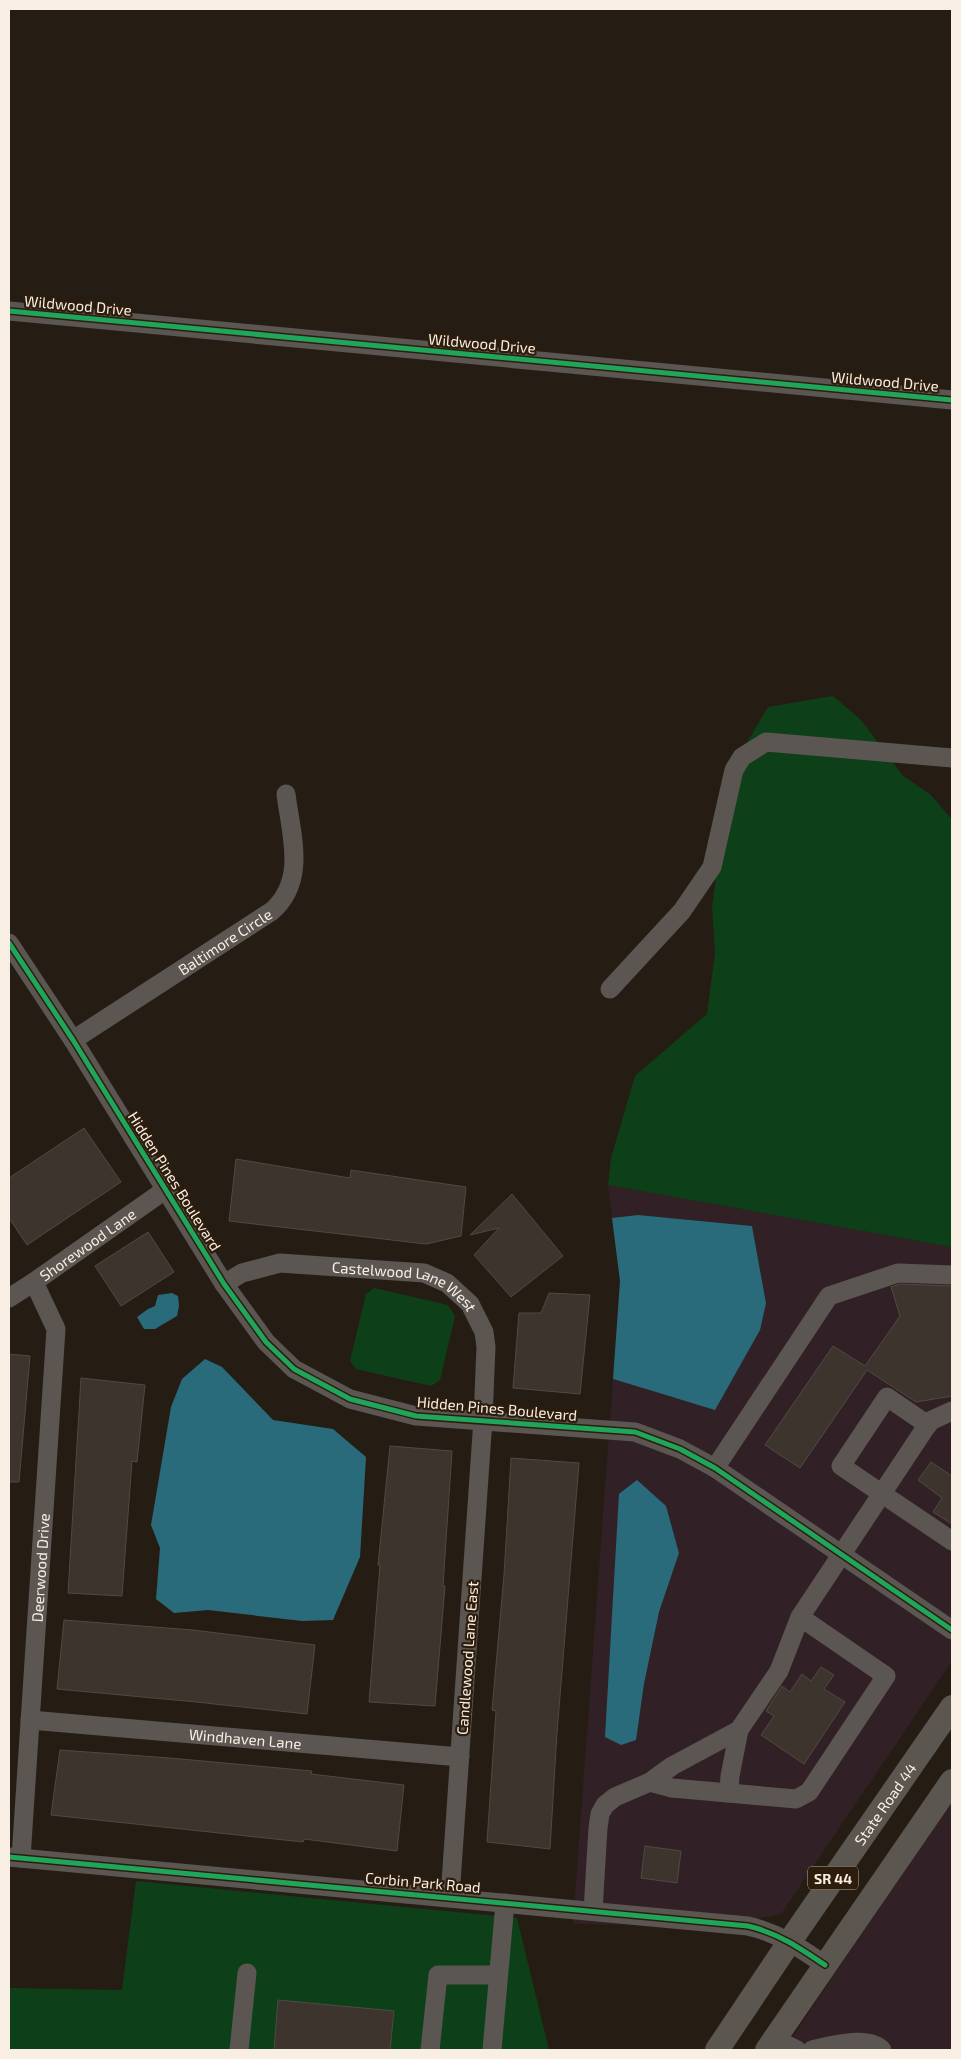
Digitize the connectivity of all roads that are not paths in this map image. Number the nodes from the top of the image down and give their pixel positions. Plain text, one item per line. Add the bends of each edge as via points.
1 (9, 311) edge
2 (952, 400) edge
3 (952, 758) edge
4 (286, 794) dead end
5 (9, 943) edge
6 (610, 989) dead end
7 (73, 1040) junction
8 (166, 1190) junction
9 (952, 1276) edge
10 (34, 1282) junction
11 (224, 1284) junction
12 (9, 1298) edge
13 (952, 1411) edge
14 (483, 1419) junction
15 (928, 1425) junction
16 (715, 1468) junction
17 (882, 1493) junction
18 (952, 1541) edge
19 (842, 1555) junction
20 (800, 1617) junction
21 (952, 1630) edge
22 (952, 1707) edge
23 (30, 1720) junction
24 (739, 1730) junction
25 (460, 1757) junction
26 (952, 1781) edge
27 (650, 1782) junction
28 (729, 1793) junction
29 (15, 1857) edge
30 (450, 1897) junction
31 (505, 1903) junction
32 (593, 1911) junction
33 (790, 1941) junction
34 (825, 1964) junction
35 (247, 1973) dead end
36 (498, 1975) junction
37 (771, 2045) edge
38 (239, 2050) edge
39 (430, 2050) edge
40 (492, 2050) edge
41 (717, 2050) edge
42 (797, 2050) edge
43 (812, 2050) edge
44 (882, 2050) edge

1 - 2 street, Wildwood Drive
3 - 6 street via 766,742 742,757 734,770 712,867 682,911
4 - 7 street, Baltimore Circle via 295,865 283,901
5 - 7 street, Hidden Pines Boulevard
7 - 8 street, Hidden Pines Boulevard
8 - 10 street, Shorewood Lane
8 - 11 street, Hidden Pines Boulevard
9 - 16 street via 898,1273 829,1296
10 - 12 street, Shorewood Lane
10 - 23 street, Deerwood Drive via 56,1329
11 - 14 street, Hidden Pines Boulevard via 266,1342 294,1369 350,1399 416,1416
11 - 14 street, Castelwood Lane West via 242,1273 280,1263 424,1273 447,1283 470,1304 484,1332
13 - 15 street
14 - 16 street, Hidden Pines Boulevard via 636,1432 680,1449
14 - 25 street, Candlewood Lane East
15 - 17 street
15 - 17 street via 887,1397 841,1466
16 - 19 street, Hidden Pines Boulevard
17 - 18 street
17 - 19 street
19 - 20 street
19 - 21 street, Hidden Pines Boulevard
20 - 24 street via 779,1670
20 - 28 street via 886,1676 818,1780 802,1796 796,1799
22 - 33 main road, State Road 44 / SR 44
23 - 25 street, Windhaven Lane
23 - 29 street, Deerwood Drive
24 - 27 street via 672,1766
24 - 28 street
25 - 30 street, Candlewood Lane East
26 - 34 main road, SR 44
27 - 28 street via 672,1788
27 - 32 street via 615,1797 605,1804 600,1814
29 - 30 street, Corbin Park Road
30 - 31 street, Corbin Park Road
31 - 32 street, Corbin Park Road
31 - 36 street
32 - 33 street, Corbin Park Road via 748,1926 767,1930
33 - 34 street, Corbin Park Road
33 - 41 main road, State Road 44 / SR 44
34 - 37 main road, SR 44
35 - 38 street
36 - 39 street via 438,1974
36 - 40 street
37 - 42 street
43 - 44 street via 849,2041 878,2046

